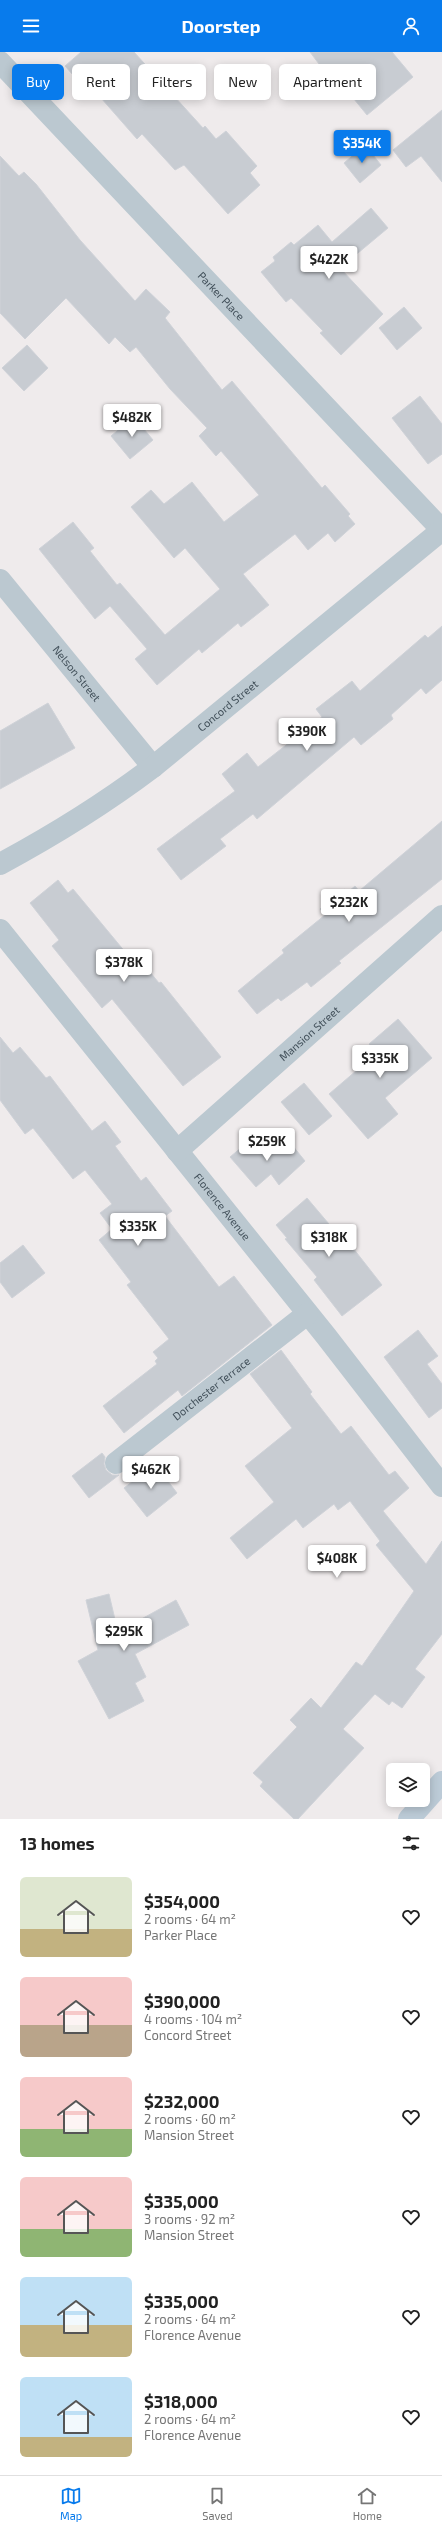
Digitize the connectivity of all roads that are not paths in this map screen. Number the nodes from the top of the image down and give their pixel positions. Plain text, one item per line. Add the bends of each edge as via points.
1 (0, 62) edge
2 (442, 530) edge
3 (0, 580) edge
4 (153, 767) junction
5 (0, 864) edge
6 (442, 916) edge
7 (0, 930) edge
8 (177, 1151) junction
9 (307, 1314) junction
10 (116, 1462) dead end
11 (442, 1486) edge
12 (442, 1782) edge
13 (410, 1819) edge

1 - 2 street, Parker Place
2 - 4 street, Concord Street
3 - 4 street, Nelson Street
4 - 5 street, Concord Street via 109,800
6 - 8 street, Mansion Street
7 - 8 street, Florence Avenue
8 - 9 street, Florence Avenue
9 - 10 street, Dorchester Terrace
9 - 11 street, Florence Avenue
12 - 13 main road

